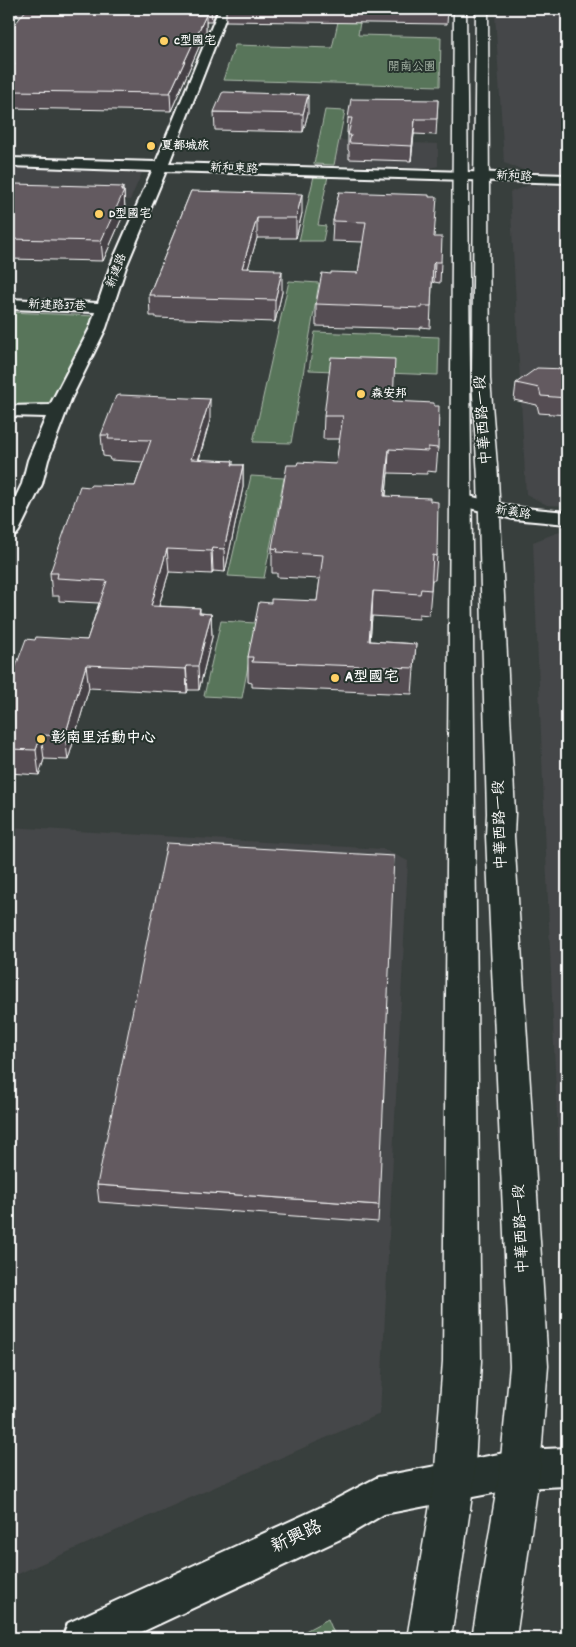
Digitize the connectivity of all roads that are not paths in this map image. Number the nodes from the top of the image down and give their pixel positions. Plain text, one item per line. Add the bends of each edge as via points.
1 (224, 9) edge
2 (460, 9) edge
3 (482, 9) edge
4 (9, 20) edge
5 (68, 22) edge
6 (9, 162) edge
7 (161, 167) junction
8 (470, 176) junction
9 (567, 179) edge
10 (9, 304) edge
11 (106, 308) junction
12 (58, 410) junction
13 (9, 411) edge
14 (461, 500) junction
15 (489, 509) junction
16 (567, 518) edge
17 (9, 531) edge
18 (567, 1467) edge
19 (520, 1469) junction
20 (454, 1482) junction
21 (83, 1638) edge
22 (428, 1638) edge
23 (494, 1638) edge

1 - 7 street, 新建路 via 212,26
2 - 8 main road, 中華西路一段
3 - 8 main road, 中華西路一段
4 - 5 street
6 - 7 street, 新和東路
7 - 8 street, 新和東路
7 - 11 street, 新建路 via 112,284
8 - 9 street, 新和路
8 - 14 main road, 中華西路一段
8 - 15 main road, 中華西路一段
10 - 11 street, 新建路37巷
11 - 12 street, 新建路
12 - 13 street
12 - 17 street, 新建路 via 32,484
14 - 15 street, 新義路
14 - 20 main road, 中華西路一段 via 462,1361
15 - 16 street, 新義路 via 523,516
15 - 19 main road, 中華西路一段 via 500,836 529,1366
18 - 19 street, 新興路
19 - 20 street, 新興路
19 - 23 main road, 中華西路一段
20 - 21 street, 新興路 via 378,1496 333,1522
20 - 22 main road, 中華西路一段

